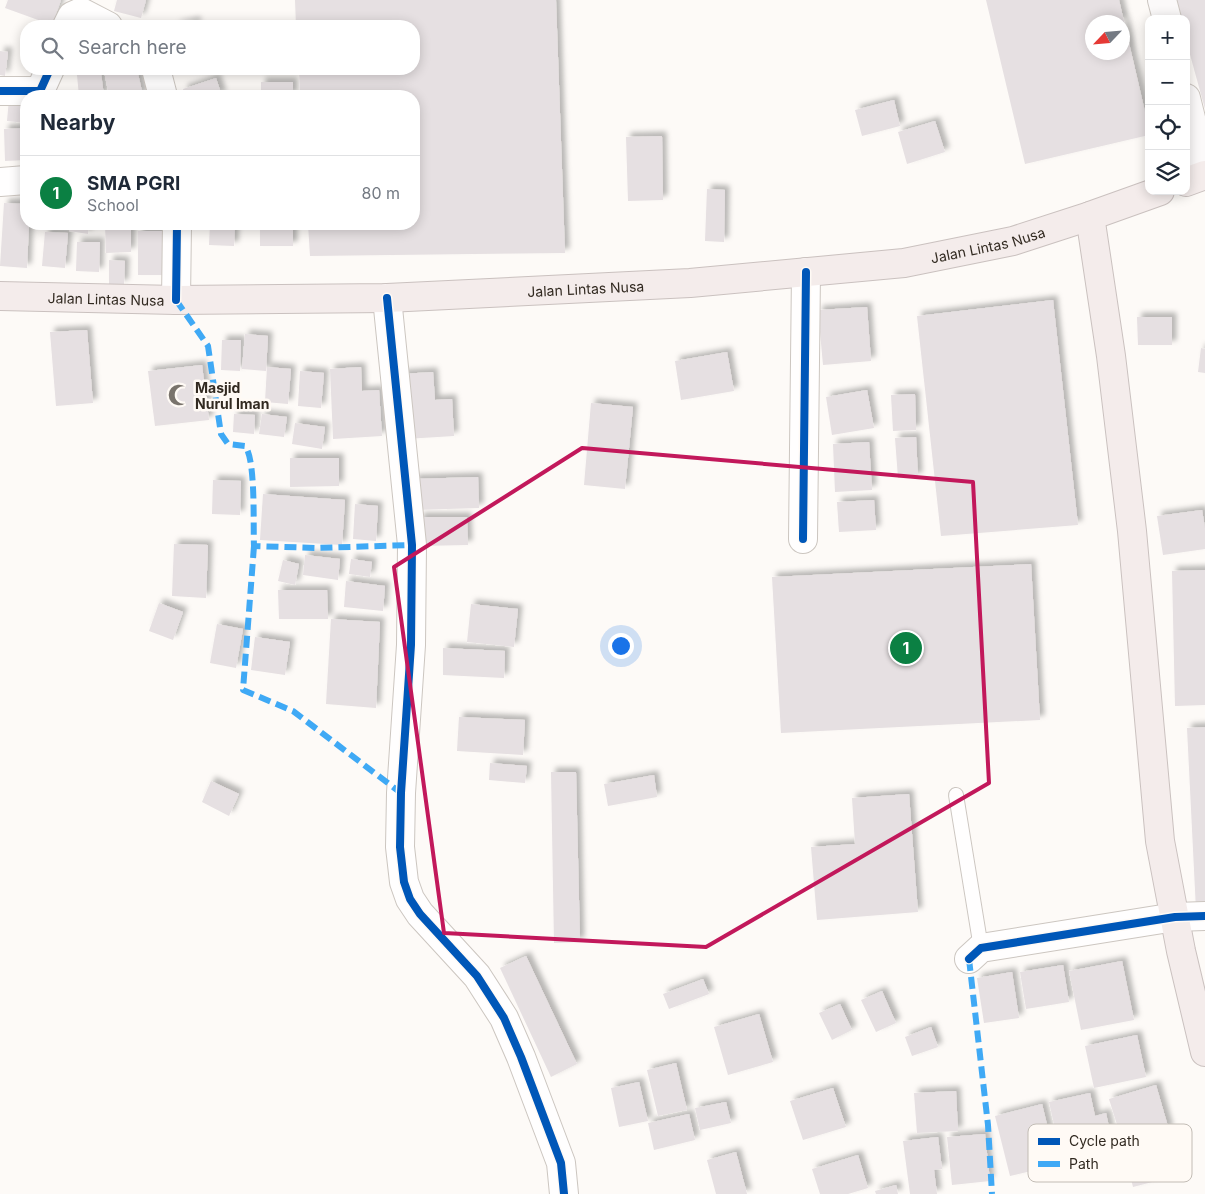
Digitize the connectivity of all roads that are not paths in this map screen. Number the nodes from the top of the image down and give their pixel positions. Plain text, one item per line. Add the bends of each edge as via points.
1 (1162, 0) edge
2 (1166, 15) edge
3 (70, 20) edge
4 (96, 20) edge
5 (47, 75) edge
6 (157, 75) edge
7 (40, 90) edge
8 (161, 90) edge
9 (0, 91) edge
10 (20, 91) edge
11 (1188, 105) edge
12 (1205, 175) edge
13 (20, 180) edge
14 (1190, 181) edge
15 (0, 182) edge
16 (1149, 195) edge
17 (1090, 216) junction
18 (177, 230) edge
19 (806, 272) junction
20 (0, 296) edge
21 (387, 298) junction
22 (176, 300) junction
23 (803, 539) dead end
24 (956, 795) dead end
25 (1205, 916) edge
26 (1175, 917) junction
27 (975, 953) joint
28 (1205, 1052) edge
29 (564, 1194) edge

1 - 2 main road
3 - 4 street via 81,12
5 - 7 street
6 - 8 street
9 - 10 street
11 - 12 main road
12 - 14 highway
13 - 15 street
16 - 17 highway, Jalan Lintas Nusa
17 - 19 highway, Jalan Lintas Nusa via 1013,241 904,263
17 - 26 highway via 1132,531 1160,841
18 - 22 street
19 - 21 highway, Jalan Lintas Nusa via 690,283
19 - 23 street
20 - 22 highway, Jalan Lintas Nusa
21 - 22 highway, Jalan Lintas Nusa
21 - 29 street via 412,545 411,645 401,792 400,847 404,882 420,914 477,976 504,1018 561,1163
24 - 27 lane
25 - 26 street
26 - 27 street
26 - 28 highway

